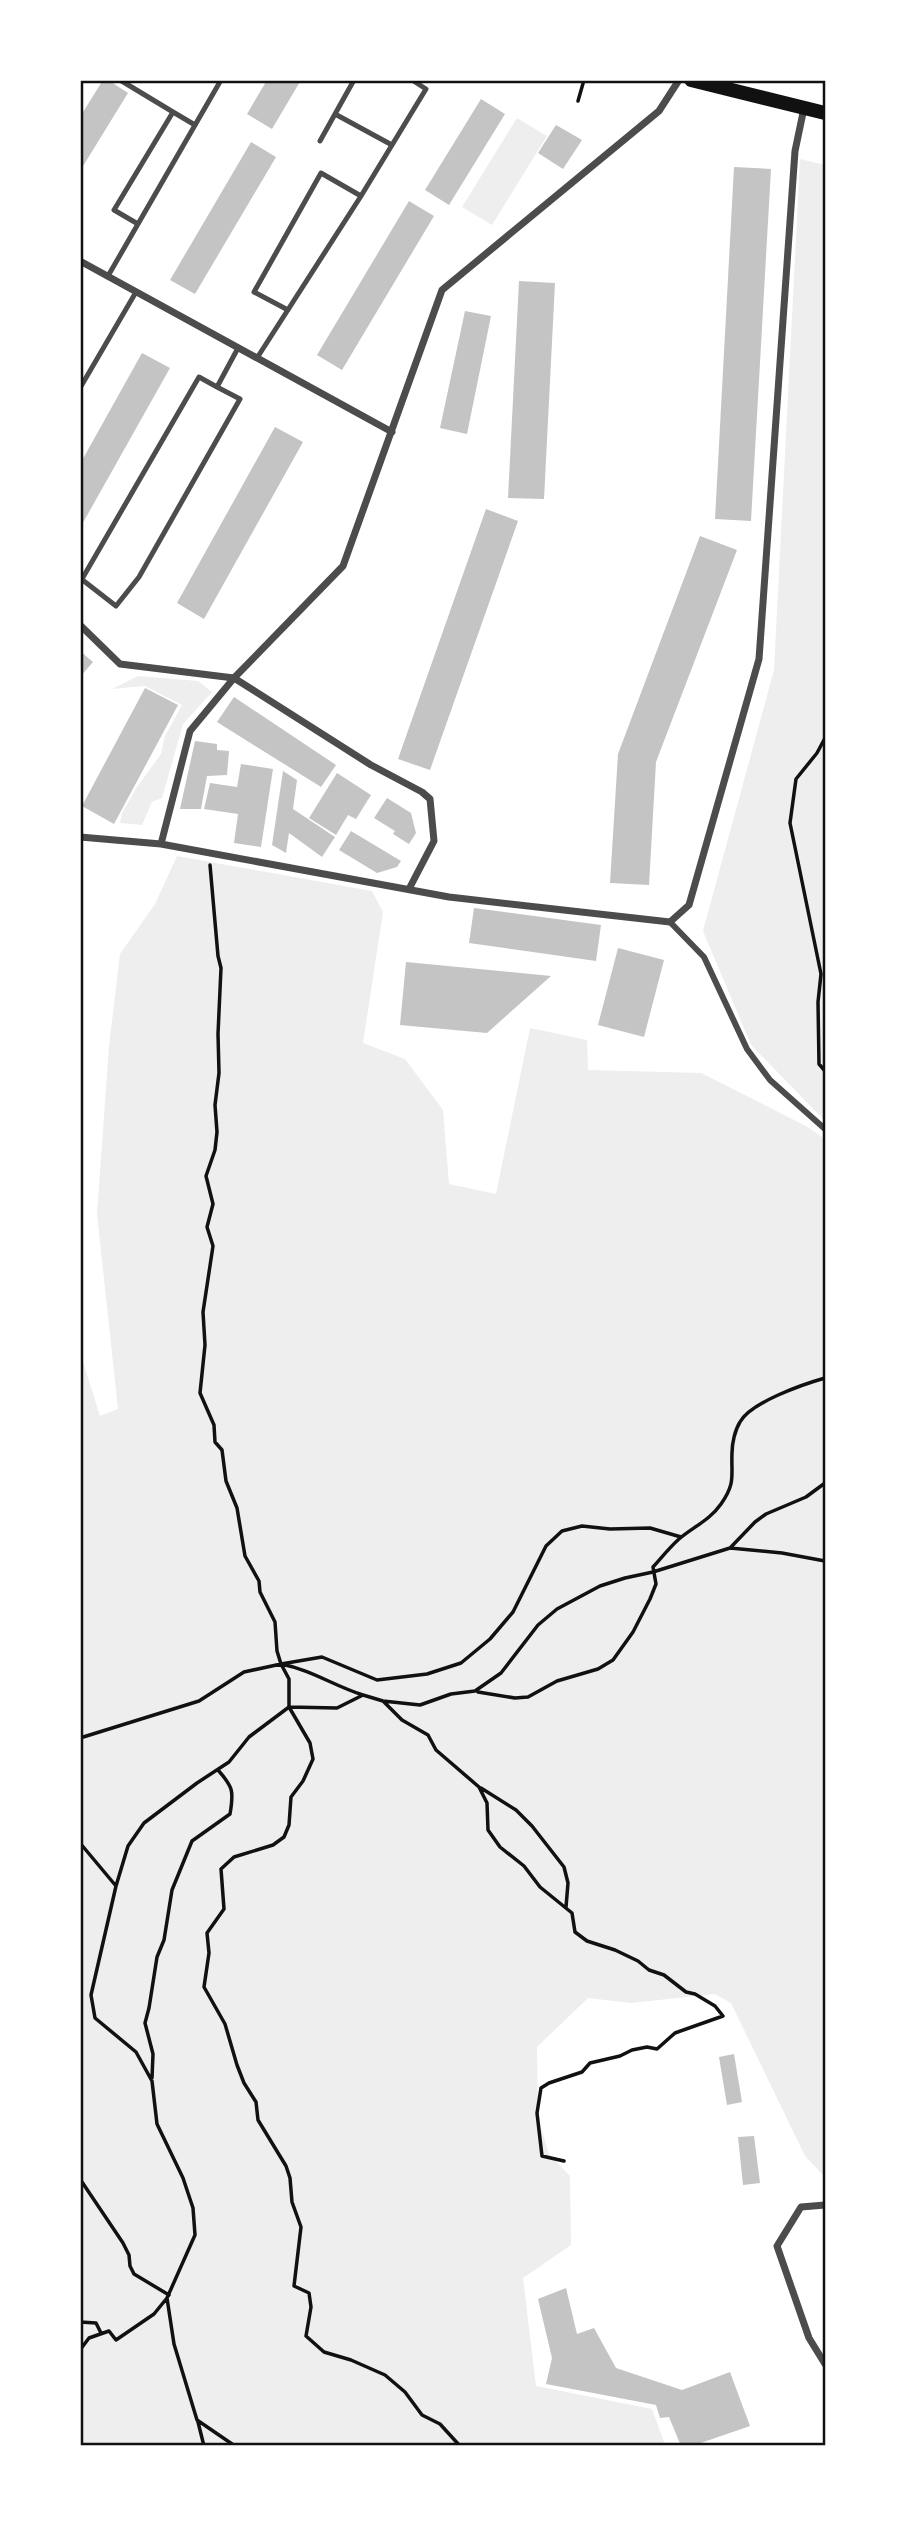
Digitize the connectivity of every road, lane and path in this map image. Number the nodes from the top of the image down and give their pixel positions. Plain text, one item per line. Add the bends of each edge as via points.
1 (120, 80) edge
2 (221, 80) edge
3 (354, 80) edge
4 (412, 80) edge
5 (584, 80) edge
6 (679, 80) edge
7 (691, 80) edge
8 (726, 85) edge
9 (578, 101) dead end
10 (804, 108) junction
11 (173, 112) junction
12 (825, 113) edge
13 (335, 114) junction
14 (195, 125) junction
15 (320, 141) dead end
16 (392, 145) junction
17 (361, 196) junction
18 (138, 224) junction
19 (80, 261) edge
20 (108, 276) junction
21 (136, 292) junction
22 (288, 310) junction
23 (239, 348) junction
24 (257, 358) junction
25 (80, 387) edge
26 (217, 387) junction
27 (392, 432) junction
28 (81, 579) edge
29 (80, 625) edge
30 (234, 678) junction
31 (825, 738) edge
32 (80, 837) edge
33 (161, 844) junction
34 (209, 853) junction
35 (409, 889) junction
36 (670, 922) junction
37 (825, 1071) edge
38 (825, 1129) edge
39 (825, 1378) edge
40 (825, 1483) edge
41 (681, 1537) junction
42 (730, 1548) junction
43 (825, 1561) edge
44 (653, 1572) junction
45 (281, 1664) junction
46 (475, 1691) junction
47 (363, 1695) junction
48 (383, 1701) junction
49 (289, 1707) junction
50 (80, 1738) edge
51 (218, 1769) junction
52 (479, 1787) junction
53 (80, 1843) edge
54 (116, 1885) junction
55 (566, 1908) junction
56 (152, 2081) junction
57 (564, 2161) dead end
58 (80, 2179) edge
59 (825, 2205) edge
60 (168, 2297) junction
61 (80, 2322) edge
62 (101, 2333) junction
63 (80, 2350) edge
64 (825, 2364) edge
65 (197, 2420) junction
66 (204, 2445) edge
67 (235, 2445) edge
68 (460, 2445) edge

1 - 11 lane
2 - 14 lane
3 - 13 lane
4 - 16 lane via 426,89
5 - 9 path
6 - 27 street via 659,111 442,290
7 - 8 main road
8 - 10 main road
10 - 12 main road
10 - 36 street via 796,151 759,659 689,905
11 - 14 lane
11 - 18 lane via 114,210
13 - 15 lane
13 - 16 lane
14 - 18 lane
16 - 17 lane
17 - 22 lane
17 - 22 lane via 321,173 254,292
18 - 20 lane
19 - 20 street
20 - 21 street
21 - 23 street
21 - 25 lane
22 - 24 lane
23 - 24 street
23 - 26 lane
24 - 27 street
26 - 28 lane via 199,377
26 - 28 lane via 240,399 139,577 116,606
27 - 30 street via 343,566
29 - 30 street via 120,664
30 - 33 street via 190,731
30 - 35 street via 430,799 434,841
31 - 37 path via 796,779 790,823 821,974 819,1064
32 - 33 street
33 - 34 street
34 - 35 street
34 - 45 path via 222,968 217,1132 206,1176 213,1203 207,1227 214,1246 203,1312 201,1393 214,1425 215,1442 222,1450 244,1556 275,1622
35 - 36 street
36 - 38 street via 704,957 747,1049 770,1080
39 - 41 path via 792,1388 749,1410 734,1438 730,1487 706,1520
40 - 42 path via 806,1497 766,1514
41 - 44 path
41 - 45 path via 650,1528 582,1526 562,1531 546,1546 513,1612 490,1639 461,1663 427,1674 377,1680 322,1657
42 - 43 path
42 - 44 path
44 - 46 path via 600,1586 556,1609 501,1673
44 - 46 path via 656,1584 650,1599 613,1660 557,1681 528,1698
45 - 47 path via 320,1675
45 - 49 path via 289,1679
45 - 50 path via 243,1672 199,1701
46 - 48 path via 420,1705
47 - 48 path
47 - 49 path via 337,1708
48 - 52 path via 402,1720 428,1735 436,1751
49 - 51 path via 249,1737
49 - 68 path via 310,1743 313,1759 291,1797 284,1837 234,1857 221,1869 225,1909 207,1933 204,1987 225,2024 240,2074 256,2102 258,2120 290,2178 301,2227 294,2286 309,2293 311,2307 306,2336 324,2353 385,2375 422,2415 440,2424
51 - 54 path via 144,1824 128,1846
51 - 56 path via 231,1784 230,1814 192,1841 172,1890 145,2023 153,2054
52 - 55 path via 487,1803 488,1830 500,1847
52 - 55 path via 532,1826 564,1867
53 - 54 path
54 - 56 path via 91,1994 95,2018 136,2052
55 - 57 path via 572,1913 575,1932 587,1941 639,1961 716,2006 723,2017 675,2033 657,2049 632,2050 590,2063 582,2072 541,2088 537,2113 542,2156
56 - 60 path via 157,2124 183,2178 195,2235
58 - 60 path via 130,2255 134,2274
59 - 64 street via 801,2207 777,2246 809,2338
60 - 62 path via 154,2314 116,2340 109,2331
60 - 65 path via 174,2344
61 - 62 path via 96,2323
62 - 63 path via 89,2338
65 - 66 path
65 - 67 path

